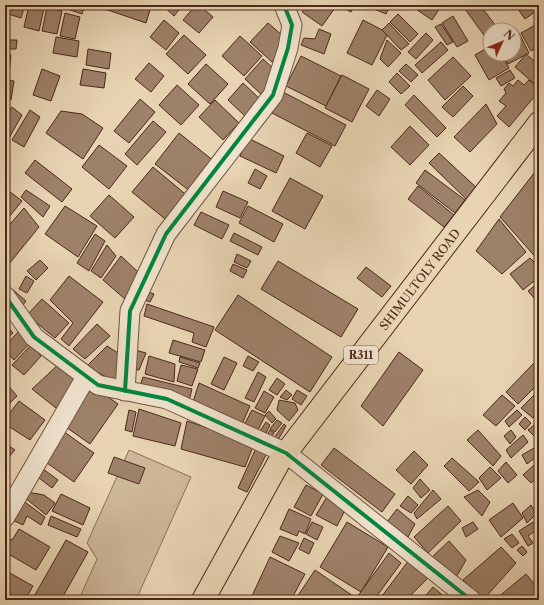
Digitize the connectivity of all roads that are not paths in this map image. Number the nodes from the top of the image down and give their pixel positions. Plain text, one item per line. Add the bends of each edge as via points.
1 (284, 5) edge
2 (539, 123) edge
3 (5, 296) edge
4 (86, 377) junction
5 (125, 390) junction
6 (286, 453) junction
7 (5, 517) edge
8 (203, 600) edge
9 (471, 600) edge

1 - 5 street via 292,25 288,48 273,95 166,234 130,311
2 - 6 main road, SHIMULTOLY ROAD / R311
3 - 4 street via 34,337
4 - 5 street via 98,385
4 - 7 street
5 - 6 street via 167,399
6 - 8 main road, SHIMULTOLY ROAD / R311
6 - 9 street

